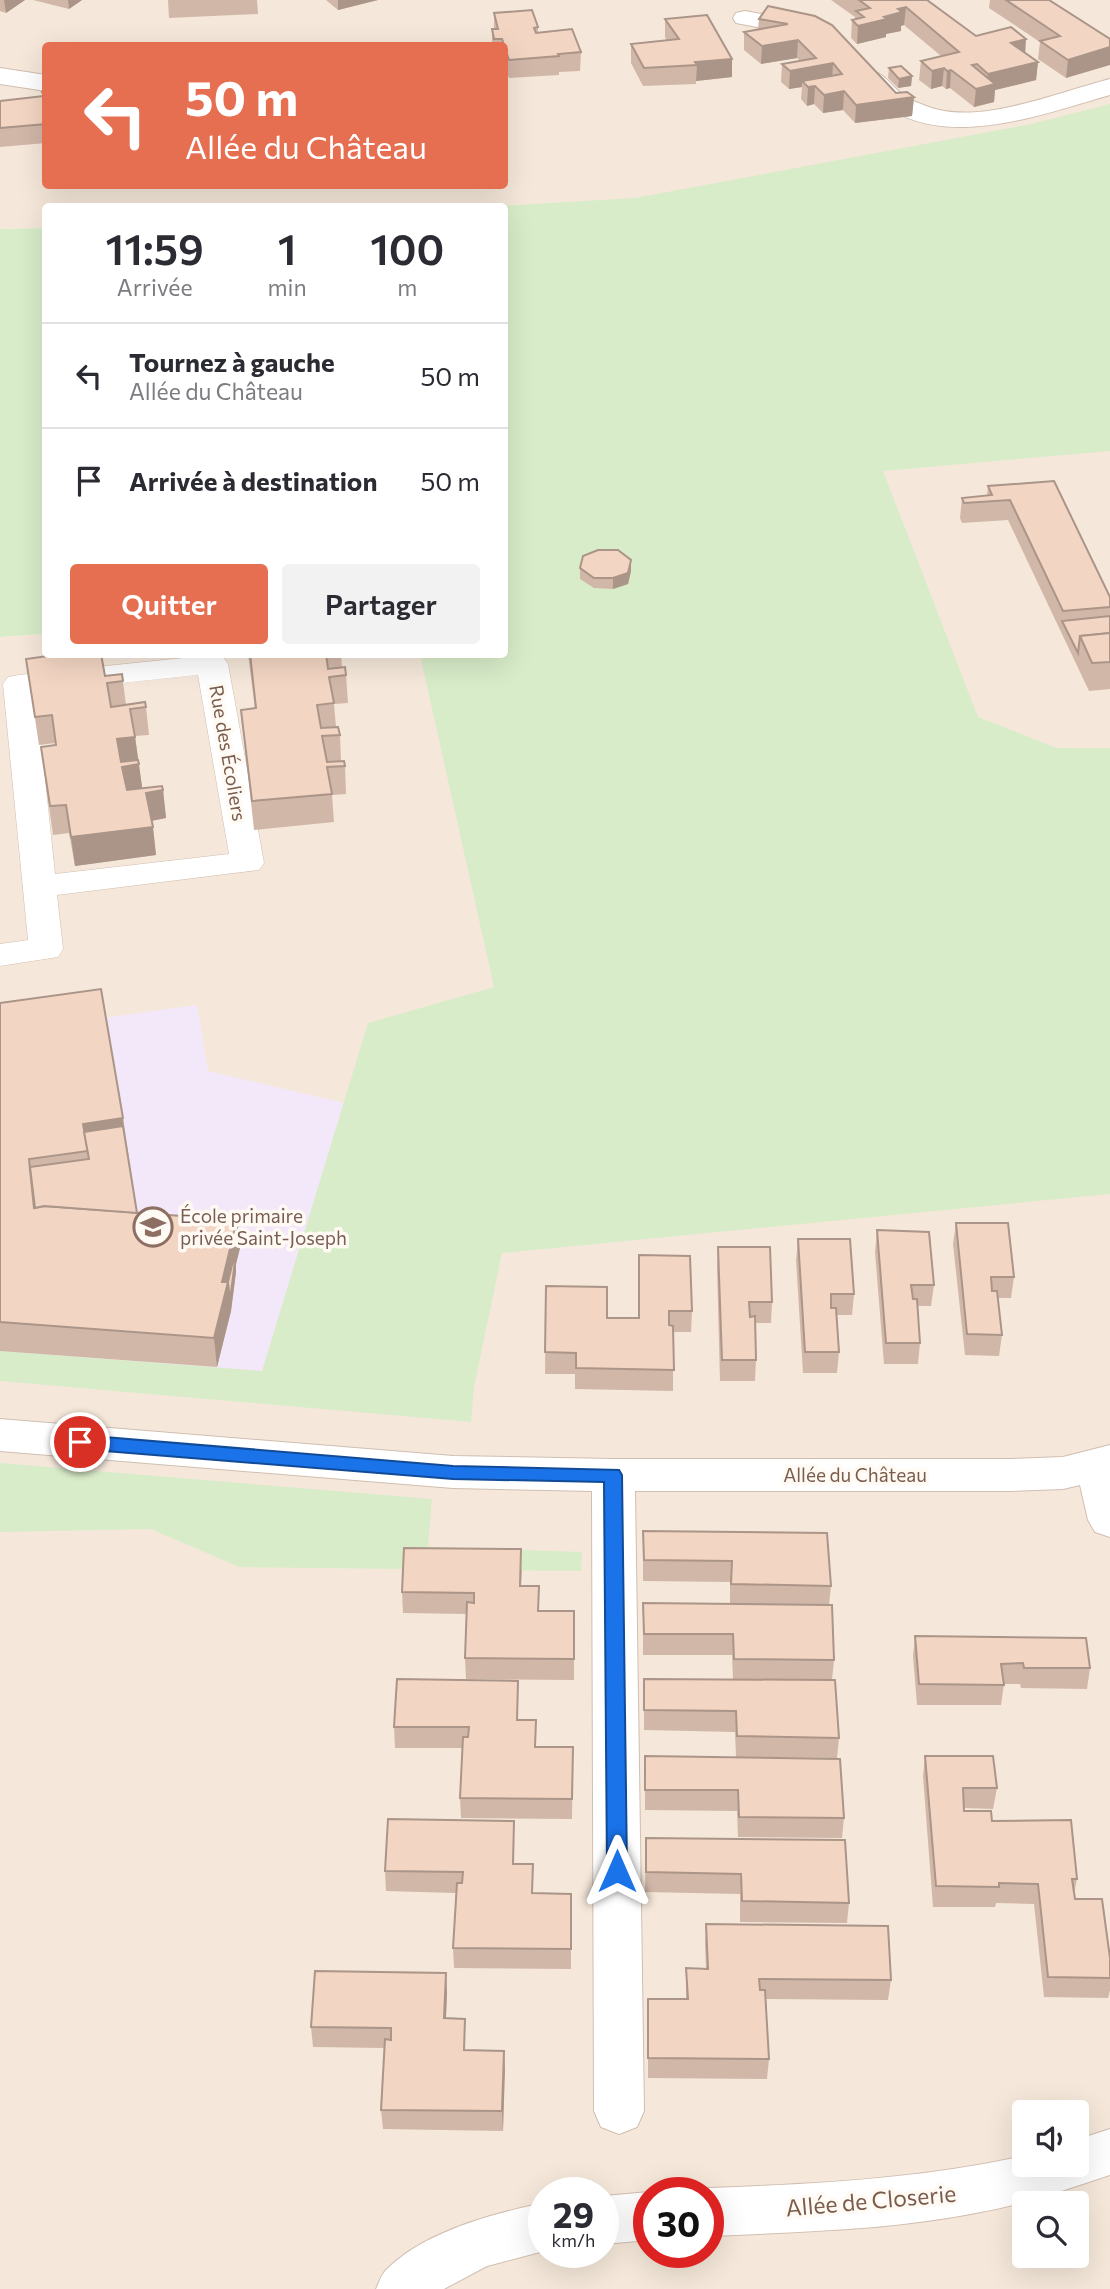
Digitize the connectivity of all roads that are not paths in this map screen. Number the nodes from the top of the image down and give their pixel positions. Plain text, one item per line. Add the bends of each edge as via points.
1 (745, 18) dead end
2 (835, 41) edge
3 (855, 60) edge
4 (0, 76) edge
5 (42, 82) edge
6 (1110, 87) edge
7 (40, 886) junction
8 (0, 955) edge
9 (0, 1435) edge
10 (1103, 1464) edge
11 (613, 1475) junction
12 (1110, 1520) edge
13 (619, 2111) dead end
14 (1110, 2152) edge
15 (1089, 2159) edge
16 (1025, 2177) edge
17 (724, 2211) edge
18 (528, 2230) edge
19 (402, 2289) edge

1 - 2 street via 807,29
3 - 6 street via 895,102 919,113 955,120 987,118
4 - 5 street
7 - 7 lane, Rue des Écoliers via 19,684 212,664 247,863
7 - 8 lane, Rue des Écoliers via 46,949
9 - 11 street, Allée du Château via 453,1472
10 - 11 street, Allée du Château via 1063,1473 1011,1475
10 - 12 street, Allée du Château
11 - 13 street
14 - 15 street, Allée de Closerie
16 - 17 street, Allée de Closerie via 910,2202
18 - 19 street via 457,2252

